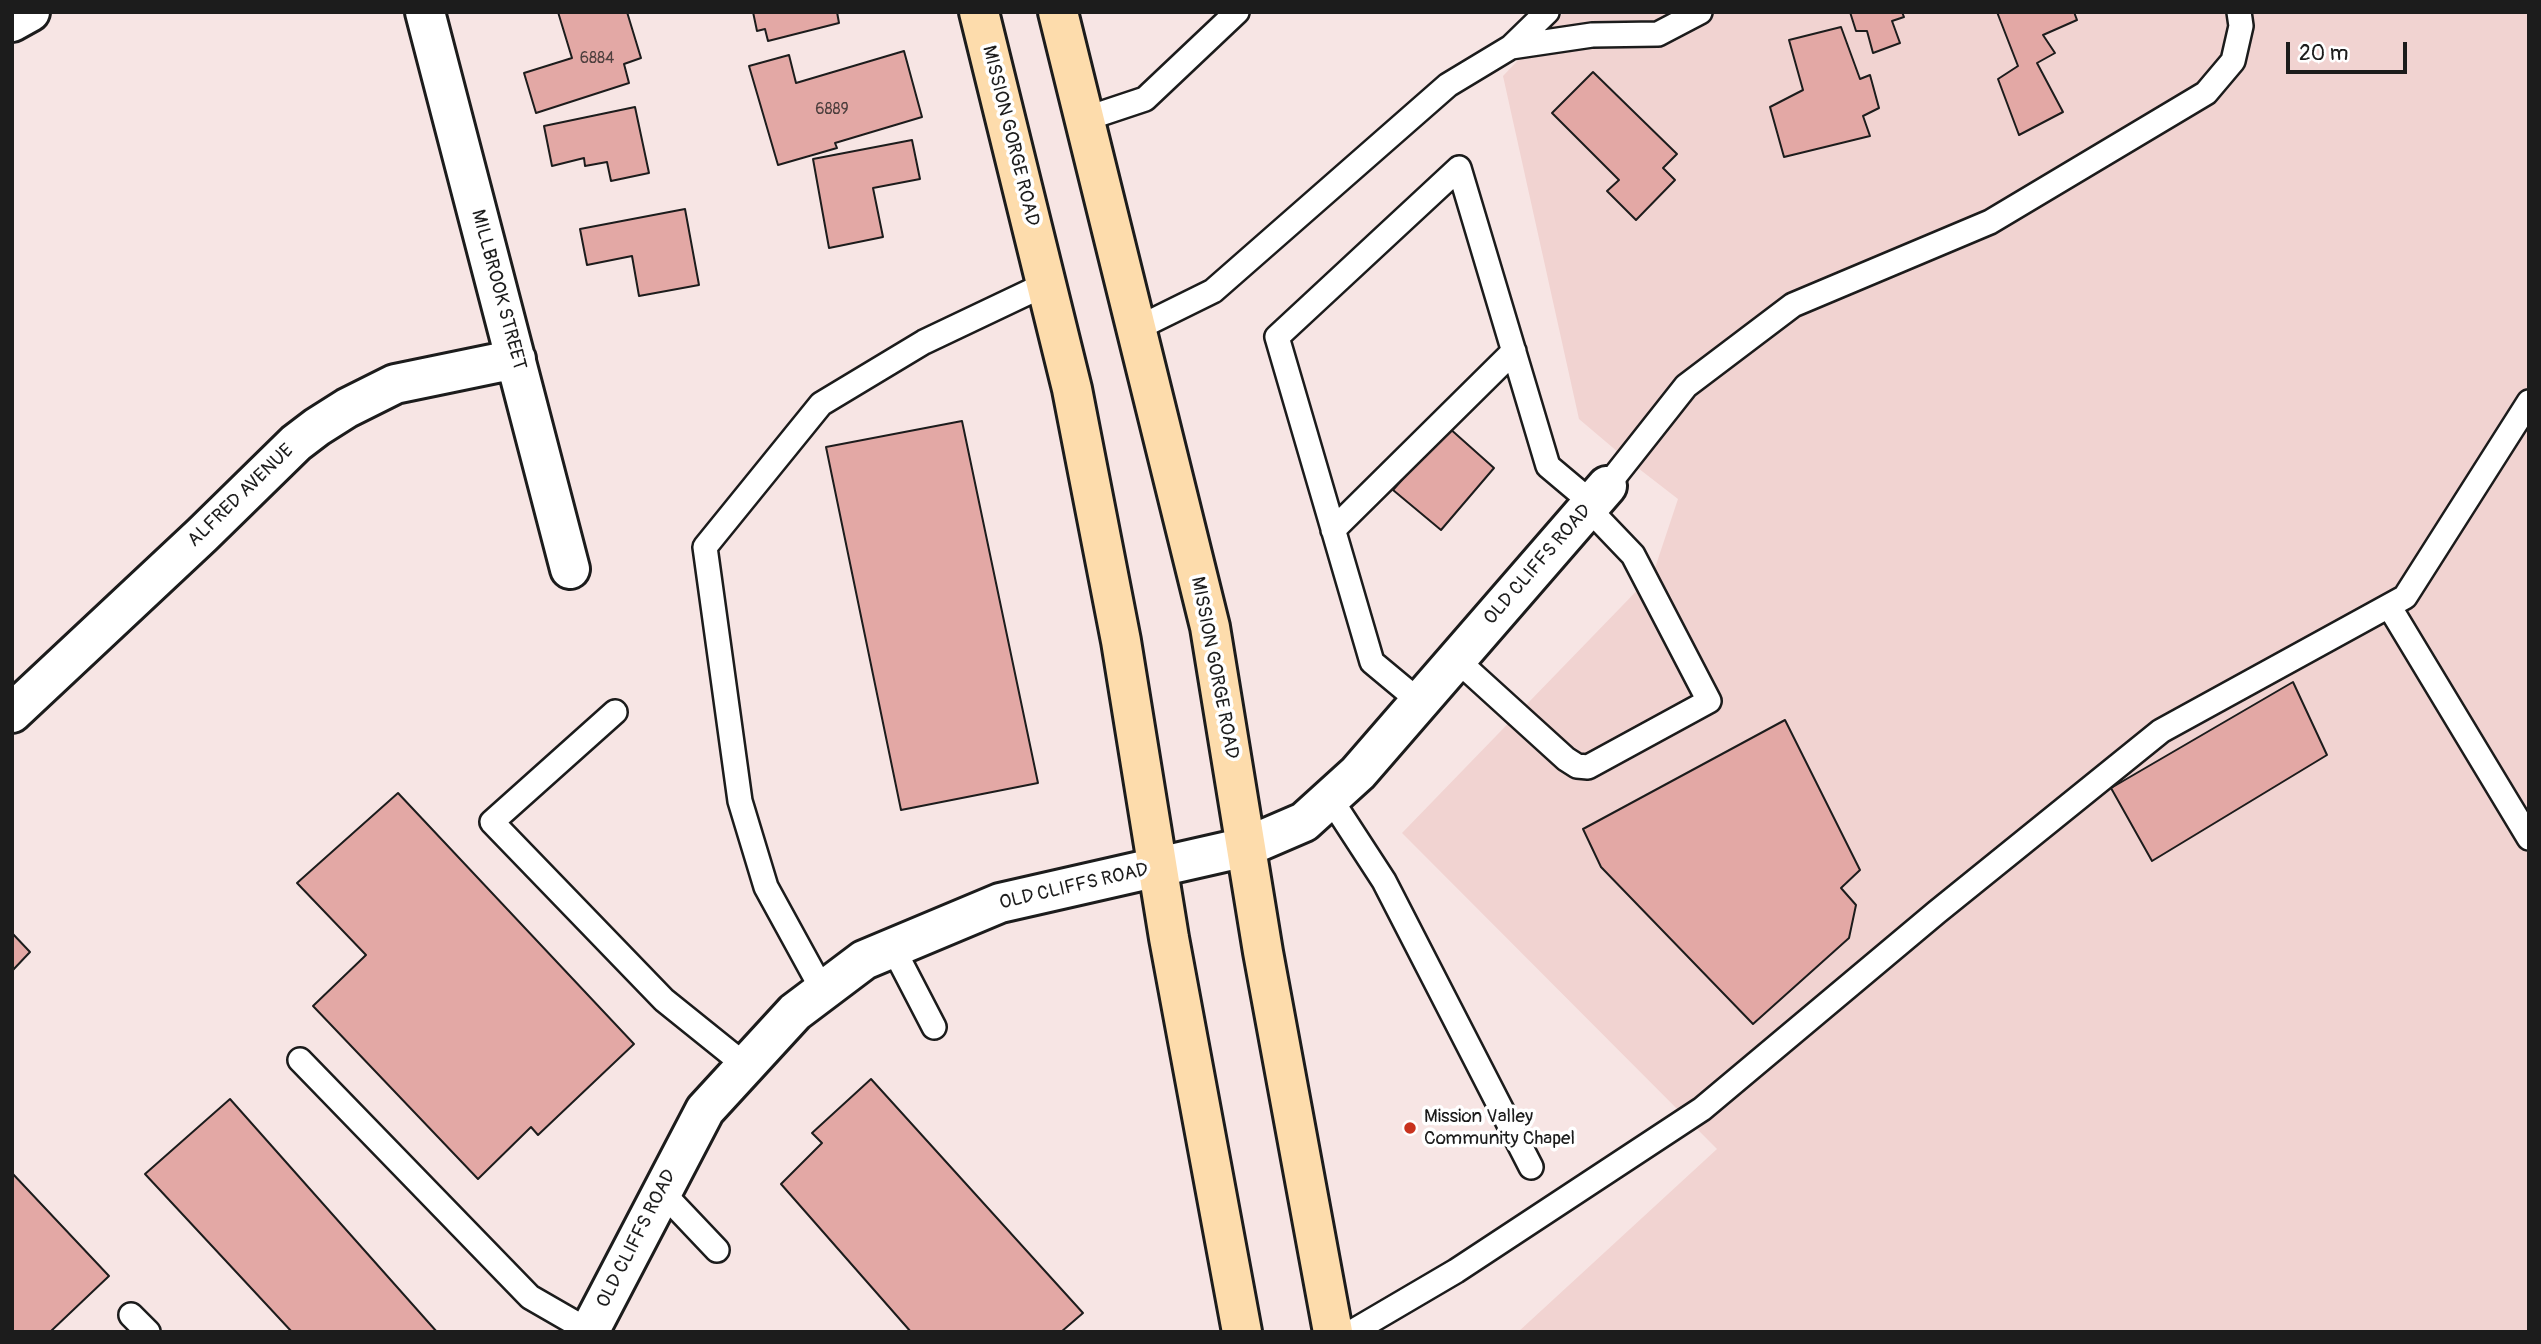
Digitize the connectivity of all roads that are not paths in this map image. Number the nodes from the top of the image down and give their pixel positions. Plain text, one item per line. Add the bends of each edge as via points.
1 (30, 12) edge
2 (425, 12) edge
3 (979, 12) edge
4 (1058, 12) edge
5 (1237, 12) edge
6 (1547, 12) edge
7 (1700, 12) edge
8 (2239, 12) edge
9 (12, 22) edge
10 (1511, 47) junction
11 (1085, 119) junction
12 (1046, 284) junction
13 (1136, 329) junction
14 (1514, 351) junction
15 (516, 359) junction
16 (2529, 402) edge
17 (1596, 499) junction
18 (1333, 530) junction
19 (570, 569) dead end
20 (2389, 606) junction
21 (1457, 660) junction
22 (1420, 702) junction
23 (615, 712) dead end
24 (12, 713) edge
25 (1330, 798) junction
26 (2529, 838) edge
27 (1246, 847) junction
28 (1157, 868) junction
29 (893, 948) junction
30 (823, 991) junction
31 (934, 1027) dead end
32 (300, 1060) dead end
33 (746, 1066) junction
34 (1531, 1167) dead end
35 (662, 1192) junction
36 (717, 1250) dead end
37 (131, 1315) dead end
38 (589, 1331) edge
39 (148, 1332) edge
40 (1242, 1332) edge
41 (1333, 1332) edge
42 (1352, 1332) edge

1 - 9 street
2 - 15 street, MILLBROOK STREET
3 - 12 main road, MISSION GORGE ROAD
4 - 11 main road, MISSION GORGE ROAD
5 - 11 lane via 1144,99
6 - 10 lane
7 - 10 lane via 1658,34 1592,35
8 - 17 lane via 2241,26 2233,61 2206,93 1990,222 1793,305 1686,386
10 - 13 lane via 1448,85 1213,291
11 - 13 main road, MISSION GORGE ROAD
12 - 28 main road, MISSION GORGE ROAD via 1072,389 1121,641
12 - 30 lane via 924,342 821,404 705,547 740,801 766,887
13 - 27 main road, MISSION GORGE ROAD via 1210,627
14 - 17 lane via 1548,466
14 - 18 lane
14 - 18 lane via 1459,168 1277,337
15 - 19 street, MILLBROOK STREET
15 - 24 street, ALFRED AVENUE via 395,384 317,427
16 - 20 lane via 2405,597
17 - 21 street, OLD CLIFFS ROAD
17 - 21 lane via 1633,555 1709,701 1588,767 1577,766
18 - 22 lane via 1372,662
20 - 26 lane
20 - 42 lane via 2161,731 1702,1109 1456,1271
21 - 22 street, OLD CLIFFS ROAD
22 - 25 street, OLD CLIFFS ROAD via 1359,773
23 - 33 lane via 492,822 664,1000
25 - 27 street, OLD CLIFFS ROAD via 1304,822
25 - 34 lane via 1384,881
27 - 28 street, OLD CLIFFS ROAD
27 - 41 main road, MISSION GORGE ROAD
28 - 29 street, OLD CLIFFS ROAD via 1000,903
28 - 40 main road, MISSION GORGE ROAD
29 - 30 street, OLD CLIFFS ROAD via 864,960
29 - 31 lane
30 - 33 street, OLD CLIFFS ROAD via 795,1013
32 - 38 lane via 530,1297
33 - 35 street, OLD CLIFFS ROAD via 705,1111
35 - 36 lane
35 - 38 street, OLD CLIFFS ROAD
37 - 39 lane

